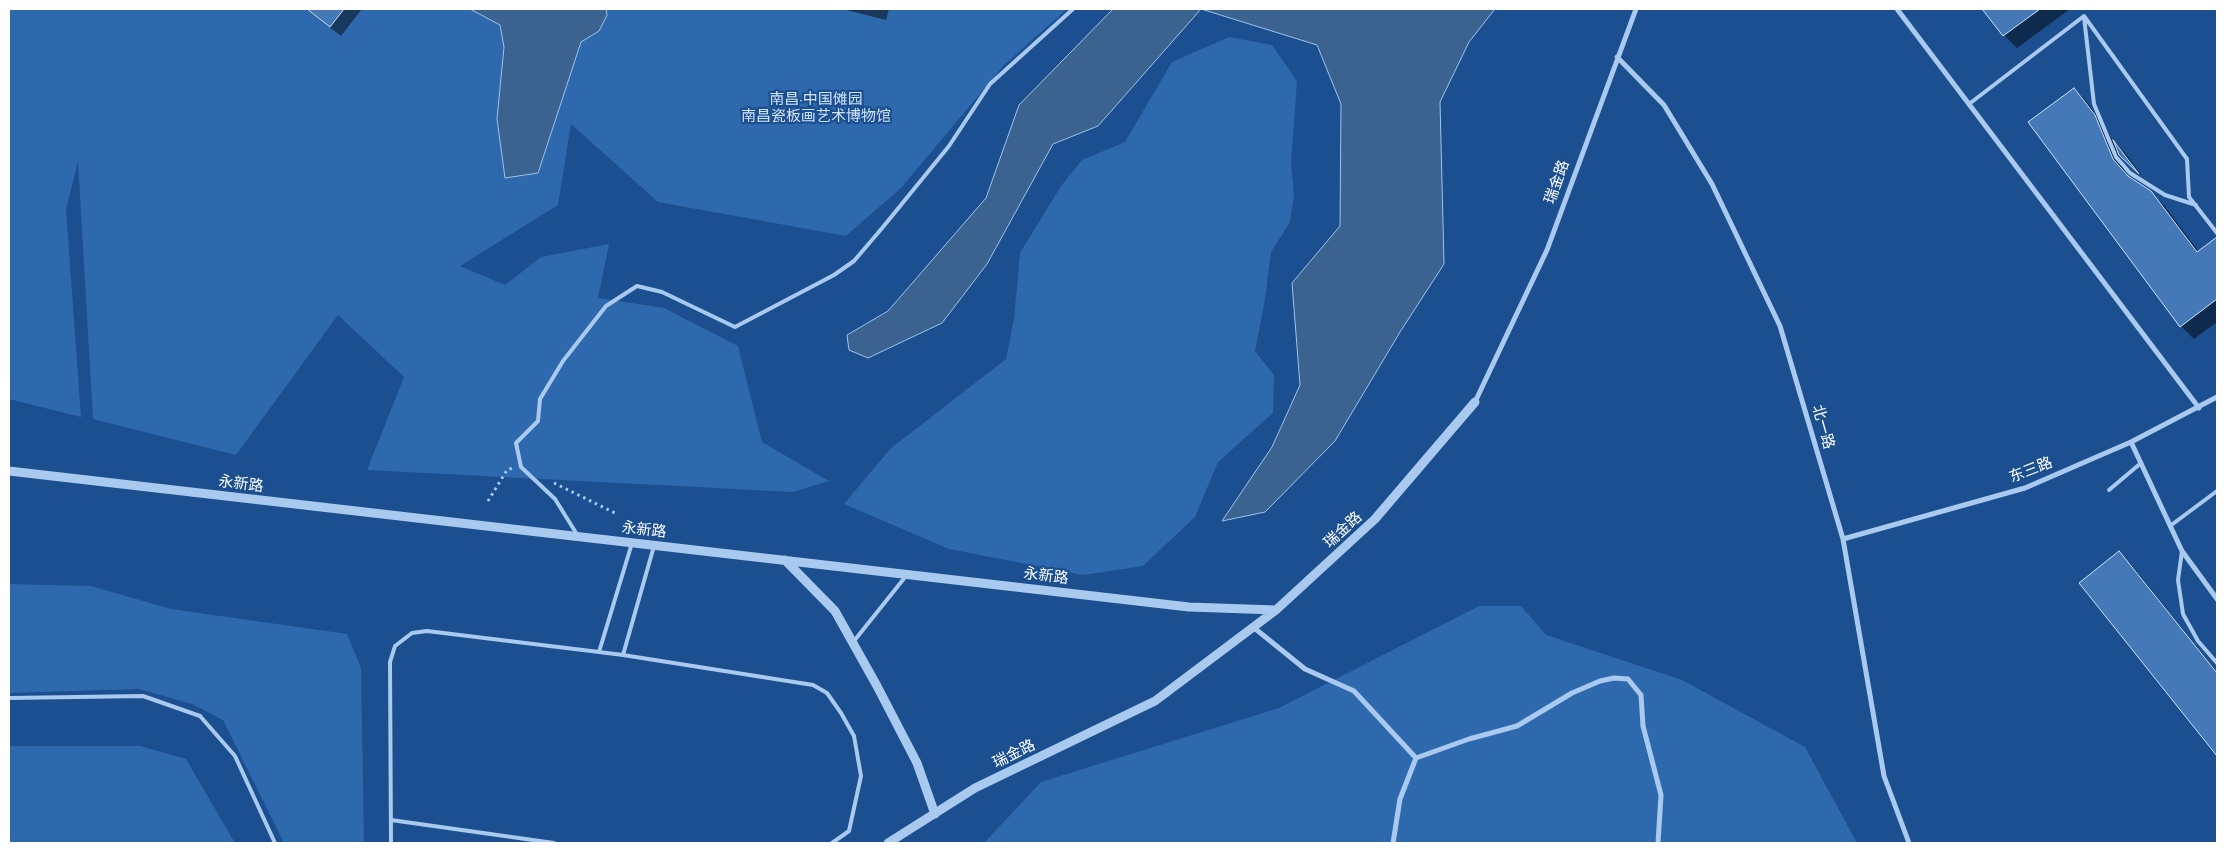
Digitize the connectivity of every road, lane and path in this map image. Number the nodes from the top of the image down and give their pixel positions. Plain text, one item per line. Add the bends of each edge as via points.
1 (1073, 9) edge
2 (1636, 9) edge
3 (1898, 9) edge
4 (2084, 16) junction
5 (1617, 57) junction
6 (1969, 104) junction
7 (2196, 205) junction
8 (2217, 233) edge
9 (2217, 397) edge
10 (1475, 402) joint
11 (2199, 408) junction
12 (2131, 442) junction
13 (2141, 463) junction
14 (9, 471) edge
15 (2109, 490) dead end
16 (2217, 491) edge
17 (2170, 526) junction
18 (578, 536) junction
19 (1843, 539) junction
20 (632, 543) junction
21 (654, 545) junction
22 (2182, 551) junction
23 (785, 560) junction
24 (907, 574) junction
25 (2217, 599) edge
26 (1276, 610) junction
27 (1253, 627) junction
28 (852, 642) junction
29 (599, 652) junction
30 (623, 655) junction
31 (2217, 663) edge
32 (9, 698) edge
33 (1416, 758) junction
34 (935, 814) junction
35 (391, 820) junction
36 (275, 843) edge
37 (391, 843) edge
38 (554, 843) edge
39 (832, 843) edge
40 (888, 843) edge
41 (1393, 843) edge
42 (1658, 843) edge
43 (1909, 843) edge

1 - 18 lane via 990,84 949,146 883,227 854,261 834,275 735,327 662,292 637,286 606,306 540,399 538,421 516,443 521,467 555,499
2 - 5 street, 瑞金路
3 - 6 street
4 - 6 lane
4 - 7 lane via 2187,159 2189,196
4 - 7 lane via 2094,104 2116,158 2130,173 2165,195
5 - 10 street, 瑞金路 via 1547,250
5 - 19 street, 北一路 via 1664,106 1708,176 1780,326
6 - 11 street
7 - 8 lane
9 - 11 street, 东三路
10 - 26 street, 瑞金路 via 1375,519
11 - 12 street, 东三路
12 - 13 street
12 - 19 street, 东三路 via 2025,488
13 - 15 lane
13 - 17 street
14 - 18 street, 永新路
16 - 17 lane
17 - 22 street
18 - 20 street, 永新路
19 - 43 street, 北一路 via 1884,776
20 - 21 street, 永新路
20 - 29 lane
21 - 23 street, 永新路
21 - 30 lane
22 - 25 street
22 - 31 lane via 2178,580 2183,614 2198,641
23 - 24 street, 永新路
23 - 28 street via 835,611
24 - 26 street, 永新路 via 1207,609
24 - 28 lane
26 - 27 street, 瑞金路
27 - 33 street via 1305,670 1354,691
27 - 34 street, 瑞金路 via 1155,701 975,788
28 - 34 street via 917,763
29 - 30 lane
29 - 35 lane via 427,631 412,633 395,646 390,662
30 - 39 lane via 813,685 827,694 854,736 861,776 849,831
32 - 36 lane via 143,696 200,716 235,756
33 - 41 street via 1400,799
33 - 42 street via 1517,726 1572,693 1600,681 1628,679 1640,695 1643,726 1661,795
34 - 40 street, 瑞金路
35 - 37 lane
35 - 38 lane

